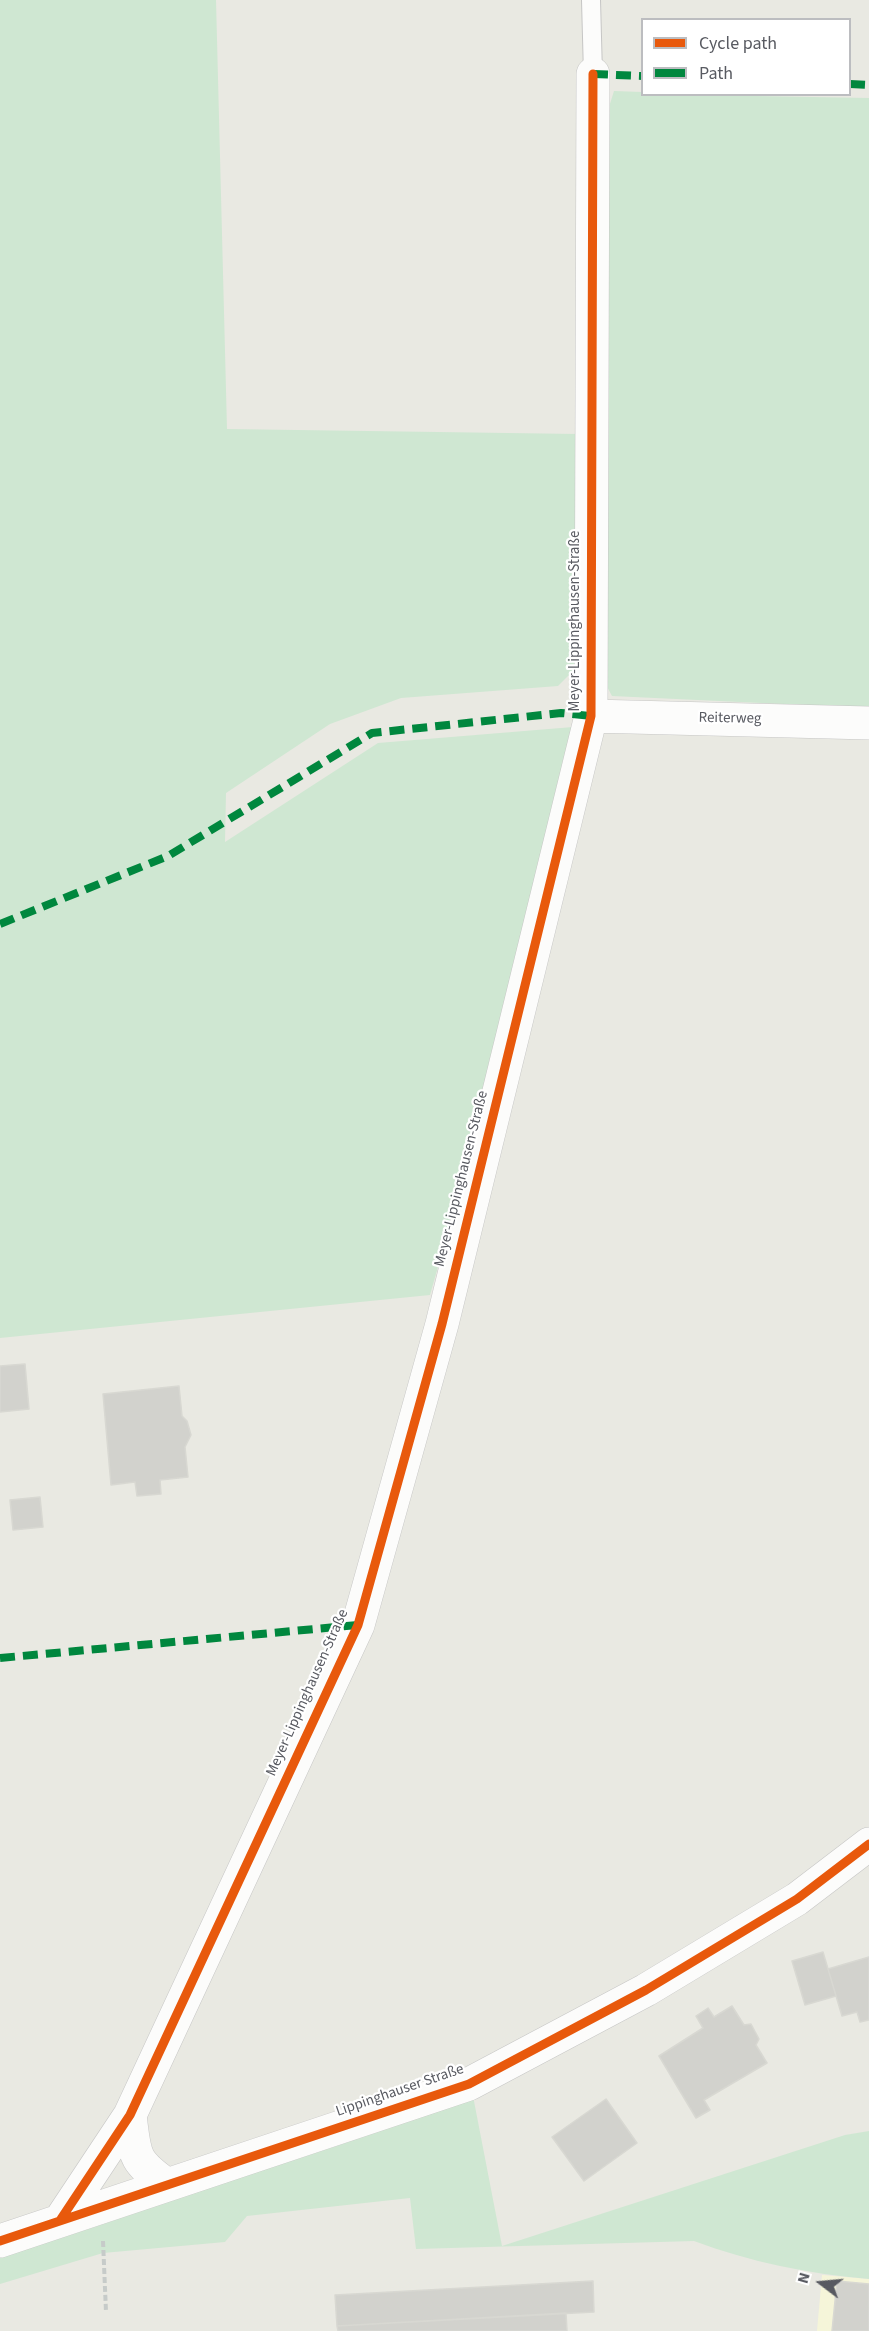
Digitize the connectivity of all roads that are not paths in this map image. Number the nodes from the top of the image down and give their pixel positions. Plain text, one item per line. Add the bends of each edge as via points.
1 (591, 0) edge
2 (592, 74) joint
3 (591, 716) junction
4 (869, 723) edge
5 (869, 1844) edge
6 (130, 2115) junction
7 (165, 2184) junction
8 (61, 2219) junction
9 (0, 2241) edge

1 - 2 lane
2 - 3 street, Meyer-Lippinghausen-Straße
3 - 4 street, Reiterweg
3 - 6 street, Meyer-Lippinghausen-Straße via 442,1324 358,1625
5 - 7 street, Lippinghauser Straße via 797,1899 656,1984 469,2084
6 - 7 street via 135,2156
6 - 8 street, Meyer-Lippinghausen-Straße
7 - 8 street, Lippinghauser Straße
8 - 9 street, Lippinghauser Straße

